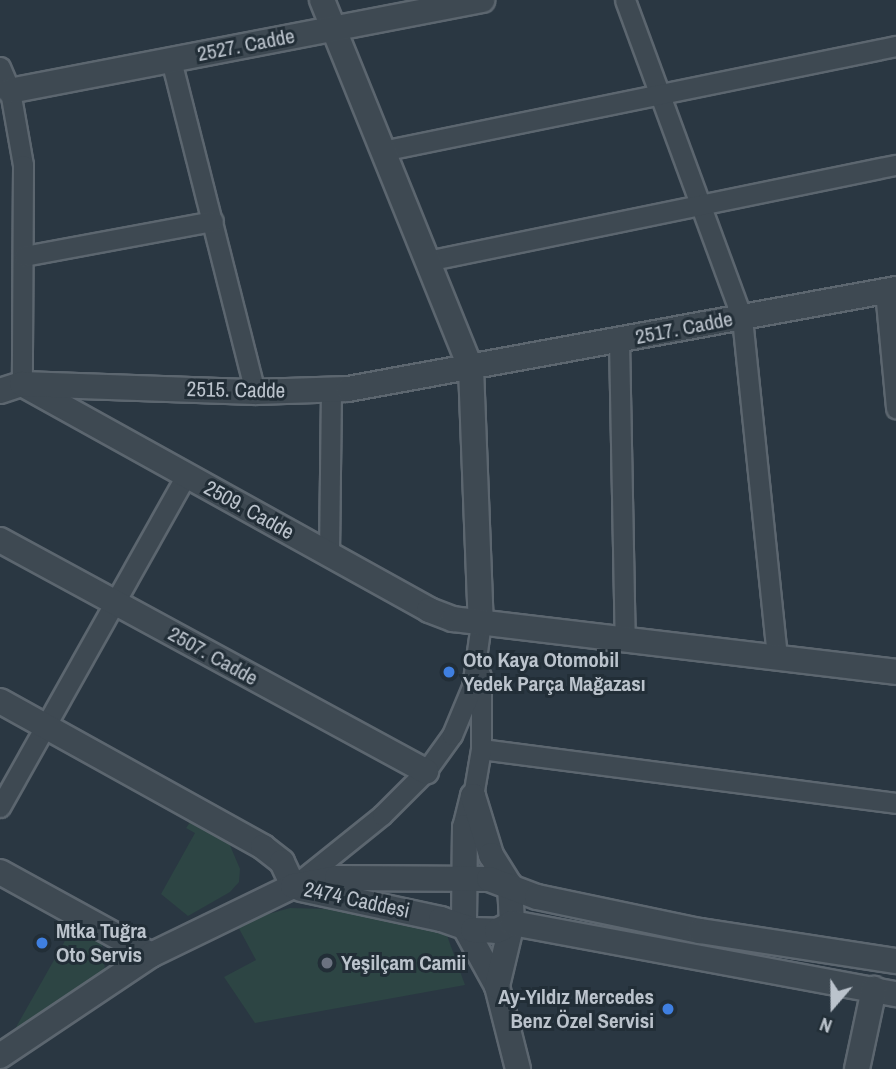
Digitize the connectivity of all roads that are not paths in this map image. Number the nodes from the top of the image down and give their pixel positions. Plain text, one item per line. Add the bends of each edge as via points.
1 (322, 0) edge
2 (482, 0) edge
3 (625, 0) edge
4 (334, 28) junction
5 (896, 46) edge
6 (172, 60) junction
7 (0, 67) edge
8 (10, 91) junction
9 (659, 95) junction
10 (382, 151) junction
11 (896, 165) edge
12 (697, 206) junction
13 (212, 221) junction
14 (24, 256) junction
15 (427, 261) junction
16 (890, 290) edge
17 (741, 318) junction
18 (619, 341) junction
19 (471, 368) junction
20 (11, 388) edge
21 (331, 390) junction
22 (255, 392) junction
23 (896, 408) edge
24 (186, 475) junction
25 (0, 540) edge
26 (329, 554) junction
27 (115, 602) junction
28 (481, 623) junction
29 (625, 640) junction
30 (776, 658) junction
31 (896, 672) edge
32 (0, 701) edge
33 (46, 726) junction
34 (481, 749) junction
35 (426, 771) junction
36 (473, 796) junction
37 (896, 803) edge
38 (0, 807) edge
39 (0, 872) edge
40 (463, 877) junction
41 (510, 885) junction
42 (293, 886) junction
43 (512, 923) junction
44 (464, 926) junction
45 (151, 955) junction
46 (896, 961) edge
47 (497, 986) junction
48 (885, 991) edge
49 (6, 1045) edge
50 (518, 1069) edge
51 (857, 1069) edge

1 - 4 street
2 - 4 street, 2527. Cadde
3 - 9 street
4 - 6 street, 2527. Cadde
4 - 10 street
5 - 9 street
6 - 8 street, 2527. Cadde
6 - 13 street
7 - 8 street
8 - 14 street via 23,165
9 - 10 street
9 - 12 street
10 - 15 street
11 - 12 street
12 - 15 street
12 - 17 street
13 - 14 street
13 - 22 street
14 - 20 street
15 - 19 street
16 - 17 street, 2517. Cadde
16 - 23 street
17 - 18 street, 2517. Cadde
17 - 30 street
18 - 19 street, 2517. Cadde
18 - 29 street
19 - 21 street, 2515. Cadde
19 - 28 street
20 - 22 street, 2515. Cadde
20 - 24 street, 2509. Cadde
21 - 22 street, 2515. Cadde
21 - 26 street
24 - 26 street, 2509. Cadde
24 - 27 street
25 - 27 street, 2507. Cadde
26 - 28 street, 2509. Cadde via 429,610
27 - 33 street
27 - 35 street, 2507. Cadde
28 - 29 street, 2509. Cadde
28 - 34 street
28 - 35 street via 472,687 452,735
29 - 30 street, 2509. Cadde
30 - 31 street, 2509. Cadde
32 - 33 street
33 - 38 street
33 - 42 street via 263,847 282,862
34 - 36 street
34 - 37 street
35 - 42 street via 382,815
36 - 40 street via 465,827
36 - 41 street via 491,855
39 - 45 street
40 - 41 street, 2474 Caddesi
40 - 42 street, 2474 Caddesi via 337,878
40 - 44 street
41 - 43 street
41 - 46 street, 2474 Caddesi via 537,897 700,931
42 - 44 street, 2474 Caddesi
42 - 45 street
43 - 44 street, 2474 Caddesi via 487,932
43 - 47 street
43 - 48 street, 2474 Caddesi
44 - 47 street
45 - 49 street
47 - 50 street
48 - 51 street

